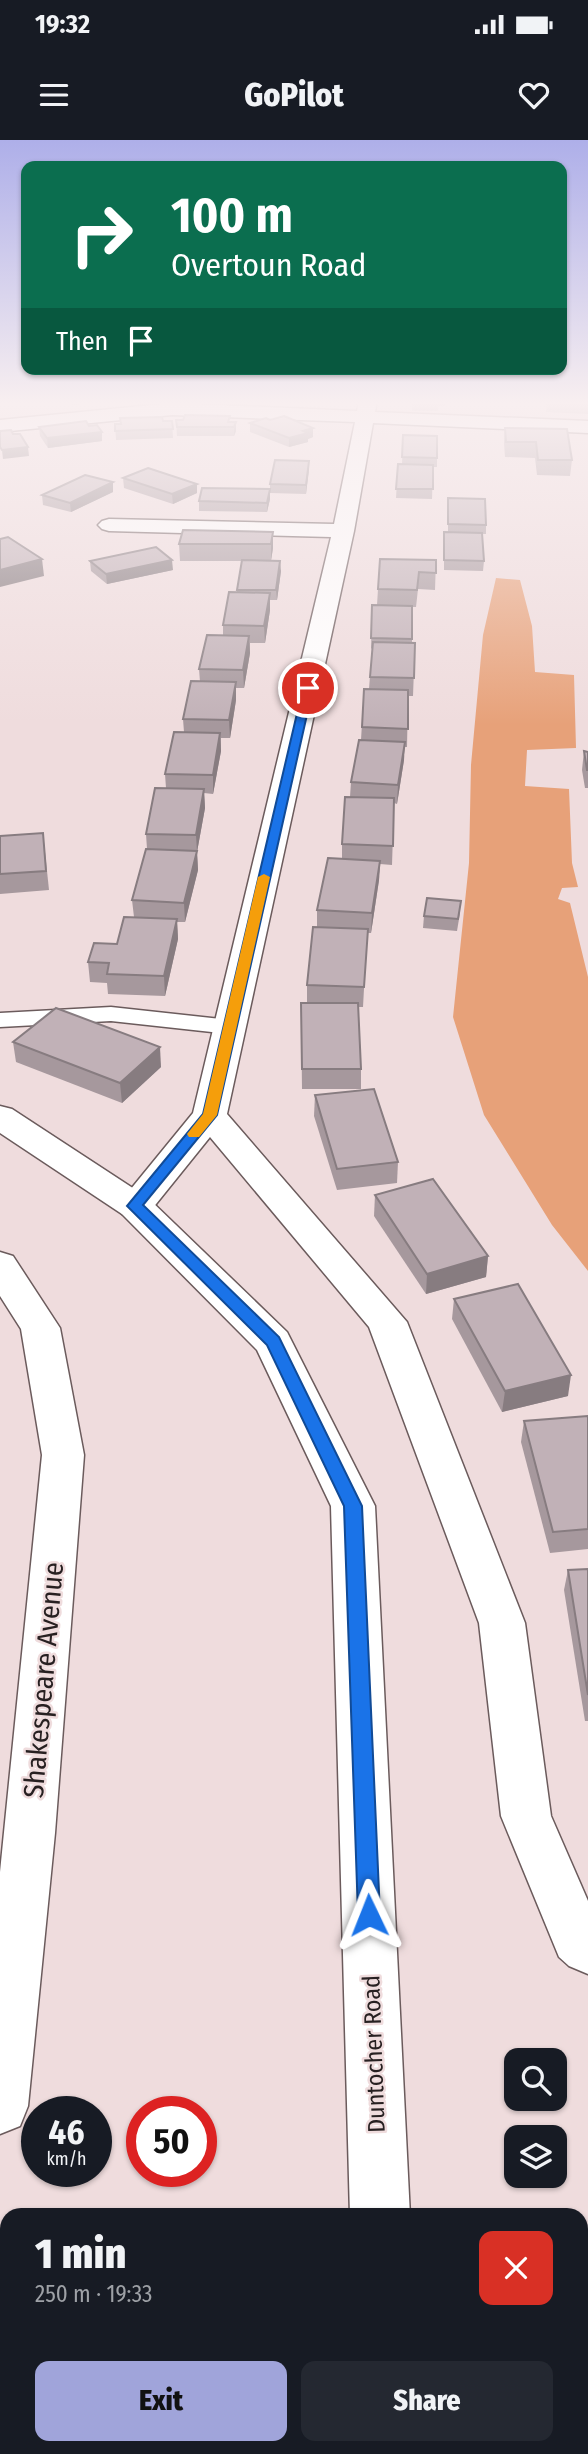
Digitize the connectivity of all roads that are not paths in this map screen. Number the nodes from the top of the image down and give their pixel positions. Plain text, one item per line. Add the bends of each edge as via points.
1 (347, 509) edge
2 (109, 525) dead end
3 (343, 531) junction
4 (0, 1020) edge
5 (230, 1027) junction
6 (210, 1115) junction
7 (0, 1117) edge
8 (135, 1206) junction
9 (0, 1265) edge
10 (9, 1936) edge
11 (588, 1948) edge
12 (0, 2106) edge
13 (380, 2208) edge

1 - 3 street
2 - 3 street
3 - 5 street
4 - 5 lane via 111,1014
5 - 6 street
6 - 8 street
6 - 11 street via 387,1322 502,1623 526,1816 578,1939
7 - 8 street, Duntocher Road
8 - 13 street, Duntocher Road via 273,1342 353,1506
9 - 10 street, Shakespeare Avenue via 40,1328 63,1455
10 - 12 street, Shakespeare Avenue

